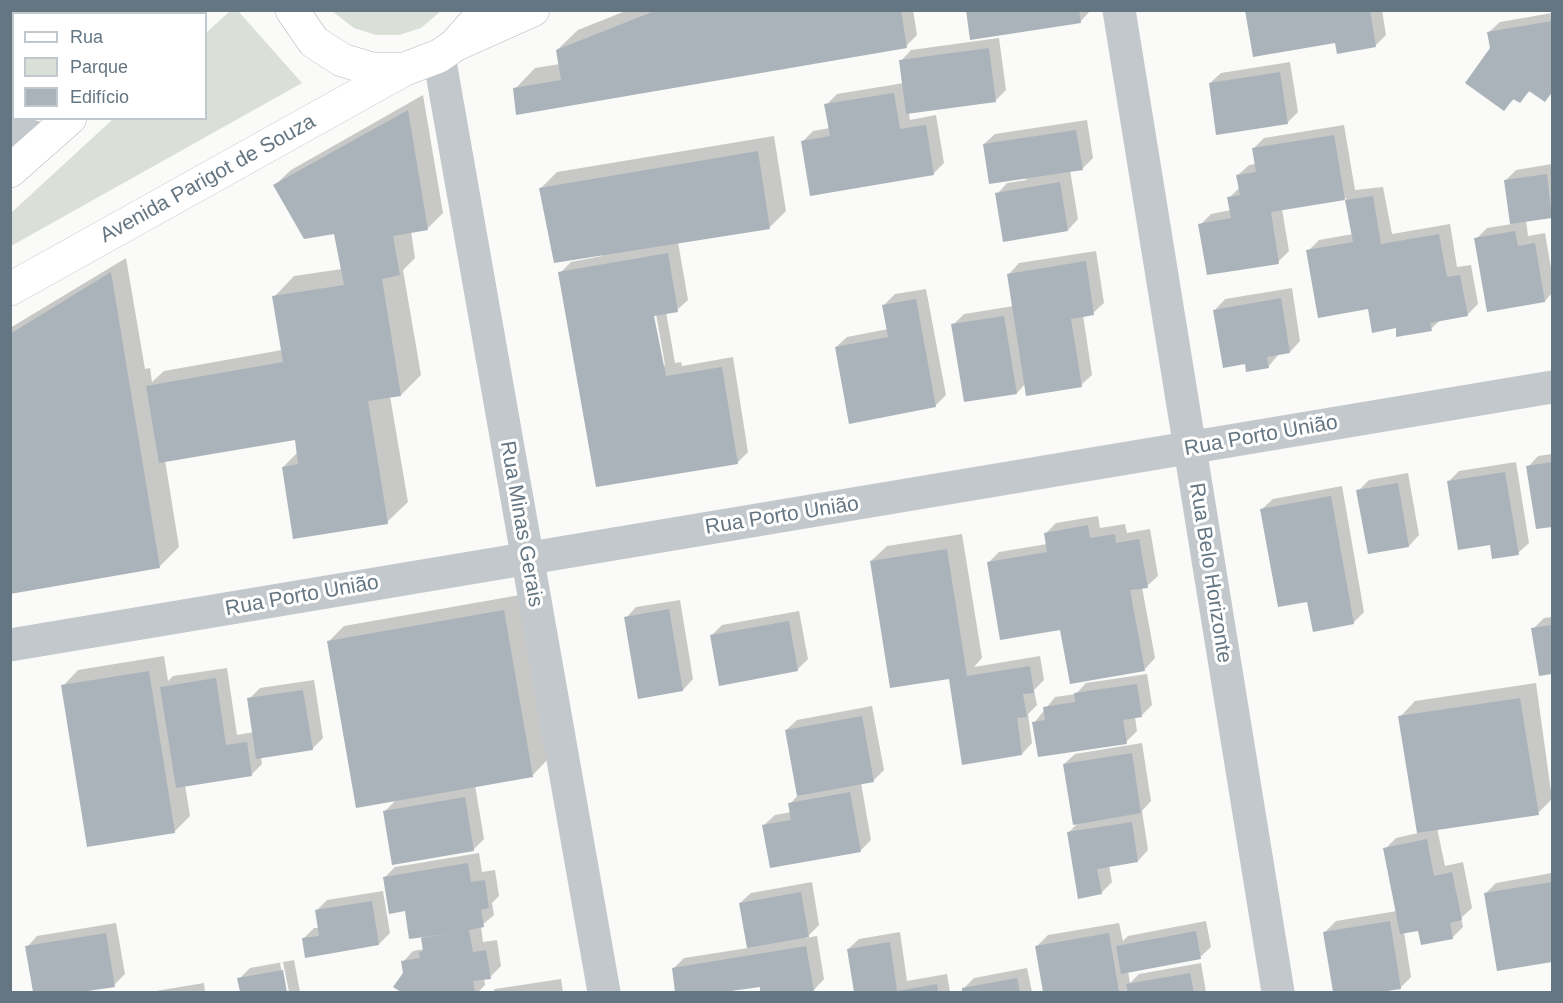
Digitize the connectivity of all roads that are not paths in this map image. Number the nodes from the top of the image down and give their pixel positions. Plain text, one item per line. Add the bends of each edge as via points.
1 (292, 10) edge
2 (480, 10) edge
3 (533, 10) edge
4 (1119, 10) edge
5 (447, 50) junction
6 (405, 69) junction
7 (68, 120) edge
8 (10, 130) edge
9 (45, 141) junction
10 (10, 171) edge
11 (10, 289) edge
12 (1552, 387) edge
13 (1190, 448) junction
14 (527, 559) junction
15 (10, 645) edge
16 (604, 993) edge
17 (1278, 993) edge

1 - 6 main road via 314,42 342,60 372,69
2 - 5 main road via 476,21
3 - 5 main road
4 - 13 street, Rua Belo Horizonte
5 - 6 main road
5 - 14 street, Rua Minas Gerais
6 - 11 main road, Avenida Parigot de Souza
7 - 9 main road
8 - 9 street
9 - 10 main road
12 - 13 street, Rua Porto União
13 - 14 street, Rua Porto União
13 - 17 street, Rua Belo Horizonte
14 - 15 street, Rua Porto União
14 - 16 street, Rua Minas Gerais

